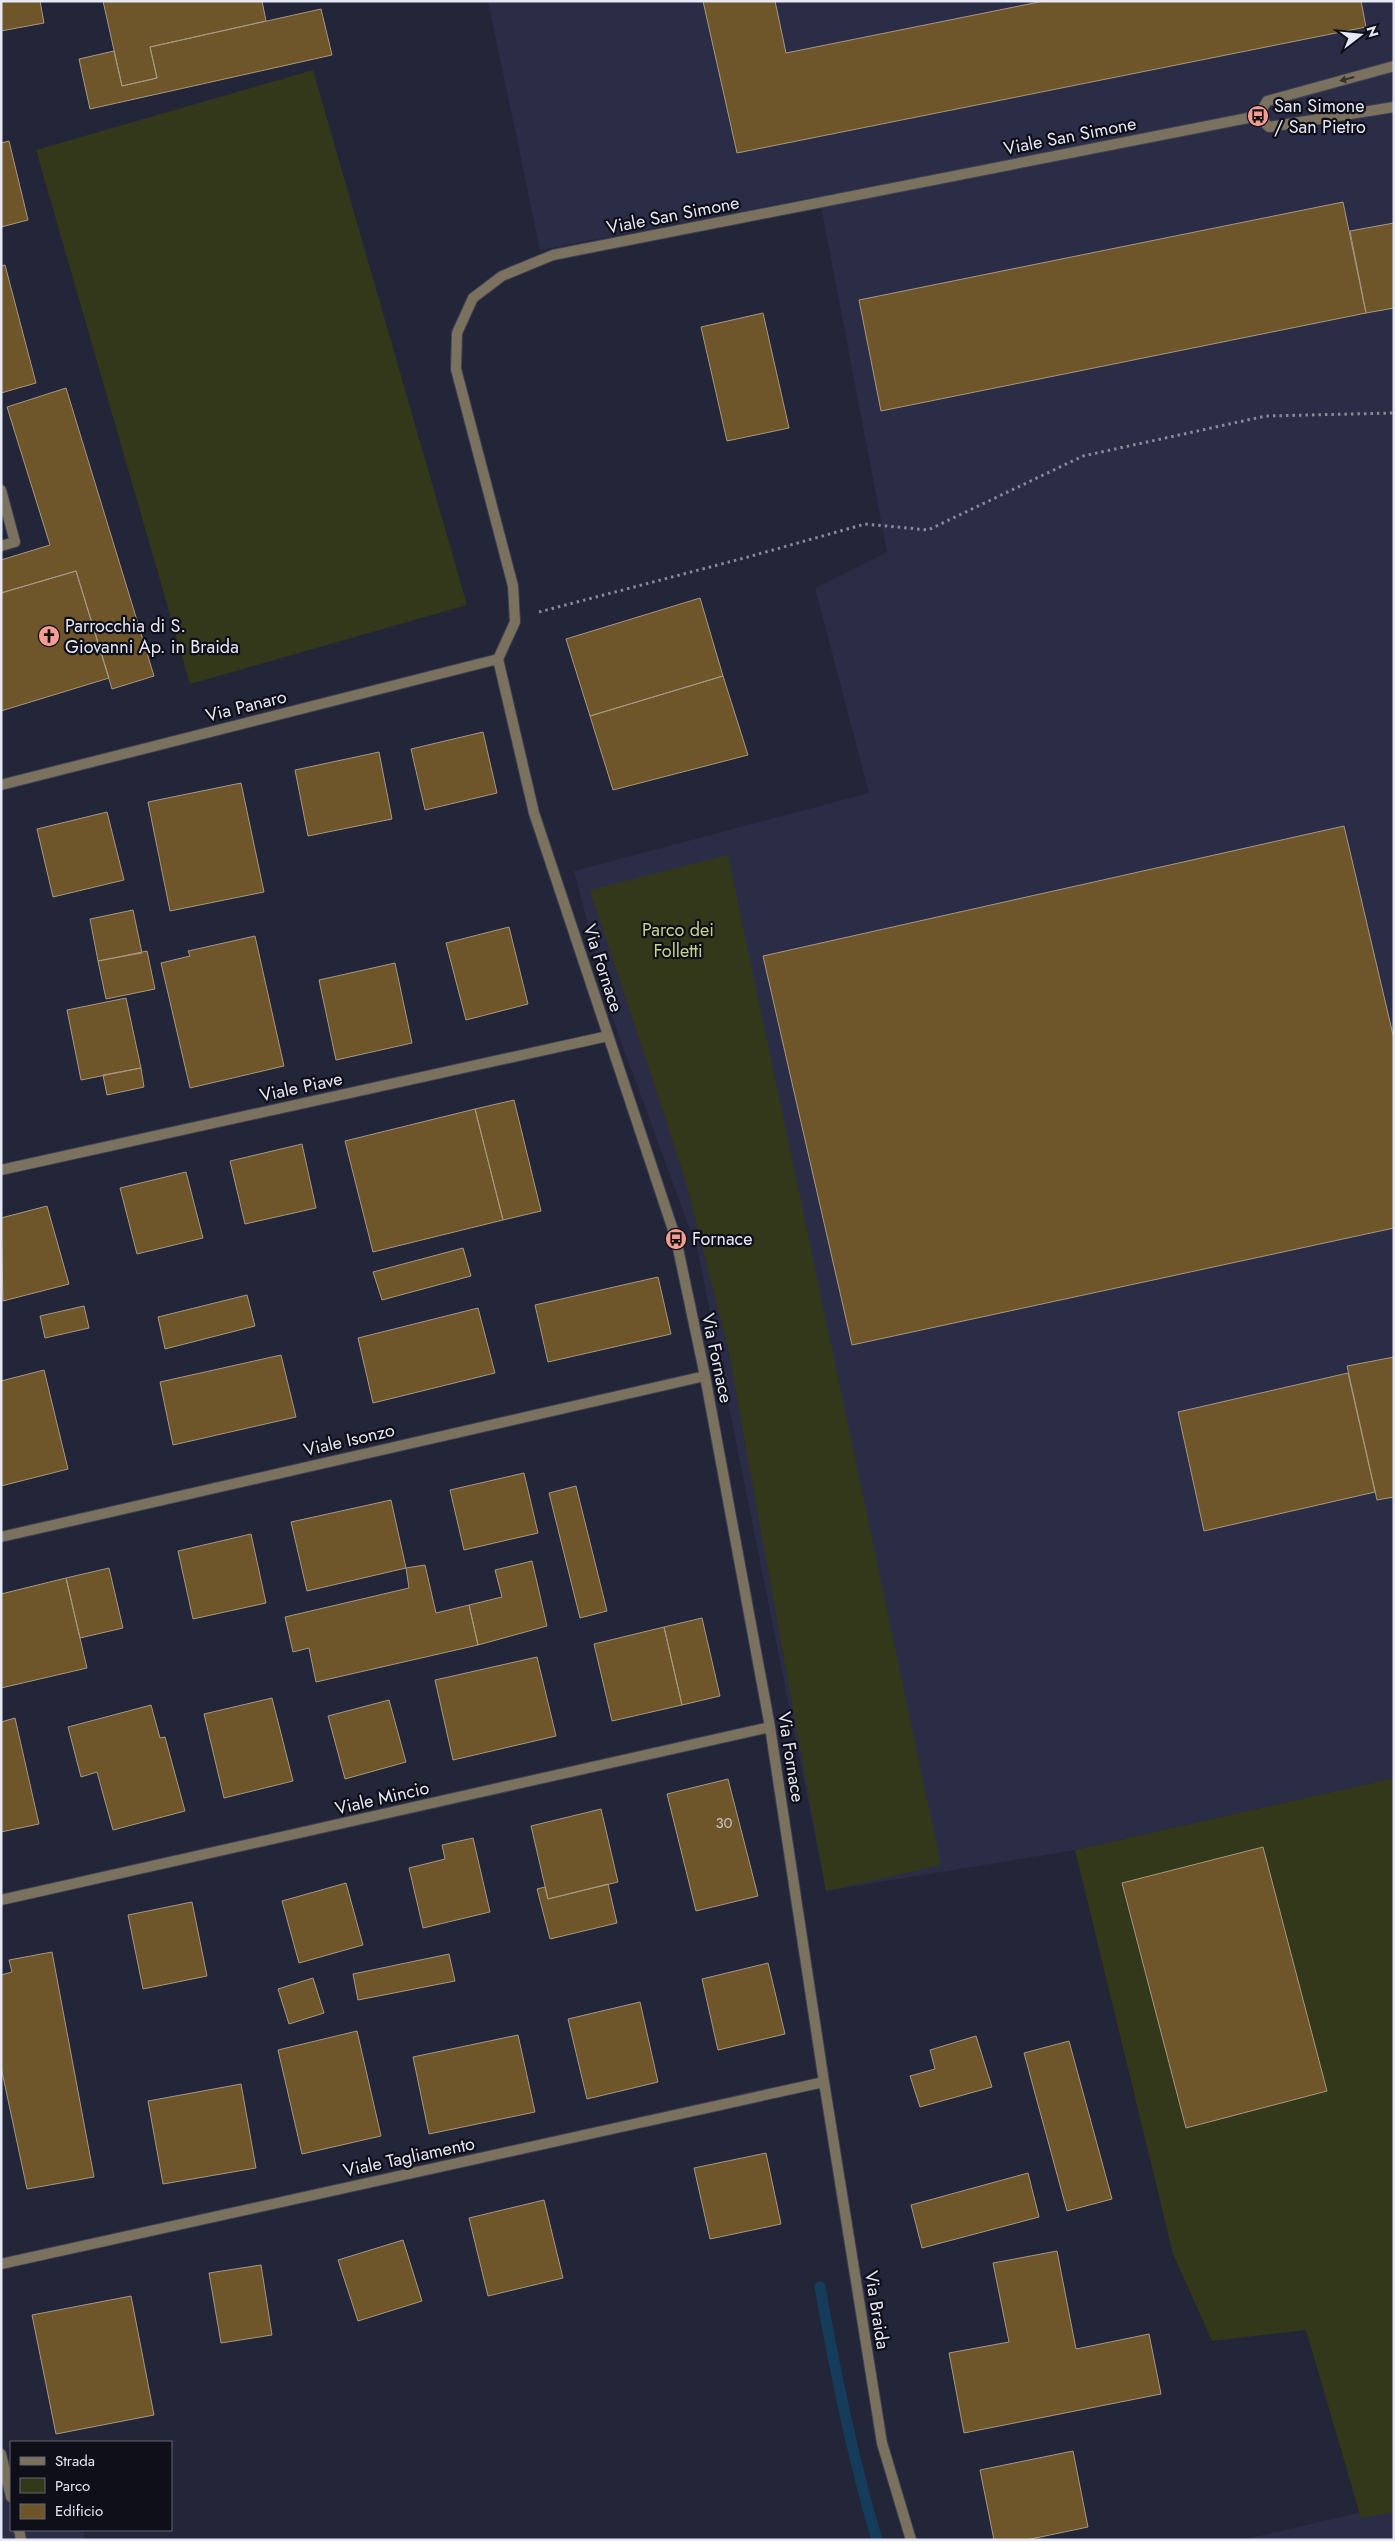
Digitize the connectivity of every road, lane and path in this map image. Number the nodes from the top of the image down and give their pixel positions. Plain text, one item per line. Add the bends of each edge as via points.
1 (1394, 66) edge
2 (1394, 107) edge
3 (1258, 116) junction
4 (1394, 412) edge
5 (1, 490) edge
6 (1, 546) edge
7 (515, 622) junction
8 (498, 659) junction
9 (1, 785) edge
10 (608, 1036) junction
11 (1, 1170) edge
12 (705, 1376) junction
13 (1, 1537) edge
14 (770, 1727) junction
15 (1, 1900) edge
16 (824, 2082) junction
17 (1, 2264) edge
18 (1, 2454) edge
19 (10, 2494) edge
20 (911, 2540) edge

1 -> 3 street via 1267,101
2 - 3 street via 1269,128
3 - 7 street, Viale San Simone via 553,255 502,276 473,298 457,333 456,369 513,586
4 - 7 path via 1266,416 1083,456 928,530 865,524 539,612
5 - 6 street via 15,542
7 - 8 street, Viale San Simone
8 - 9 street, Via Panaro
8 - 10 street, Via Fornace via 534,813
10 - 11 street, Viale Piave
10 - 12 street, Via Fornace via 676,1239
12 - 13 street, Viale Isonzo
12 - 14 street, Via Fornace
14 - 15 street, Viale Mincio
14 - 16 street, Via Fornace
16 - 17 street, Viale Tagliamento
16 - 20 street, Via Braida via 882,2443
18 - 19 street

